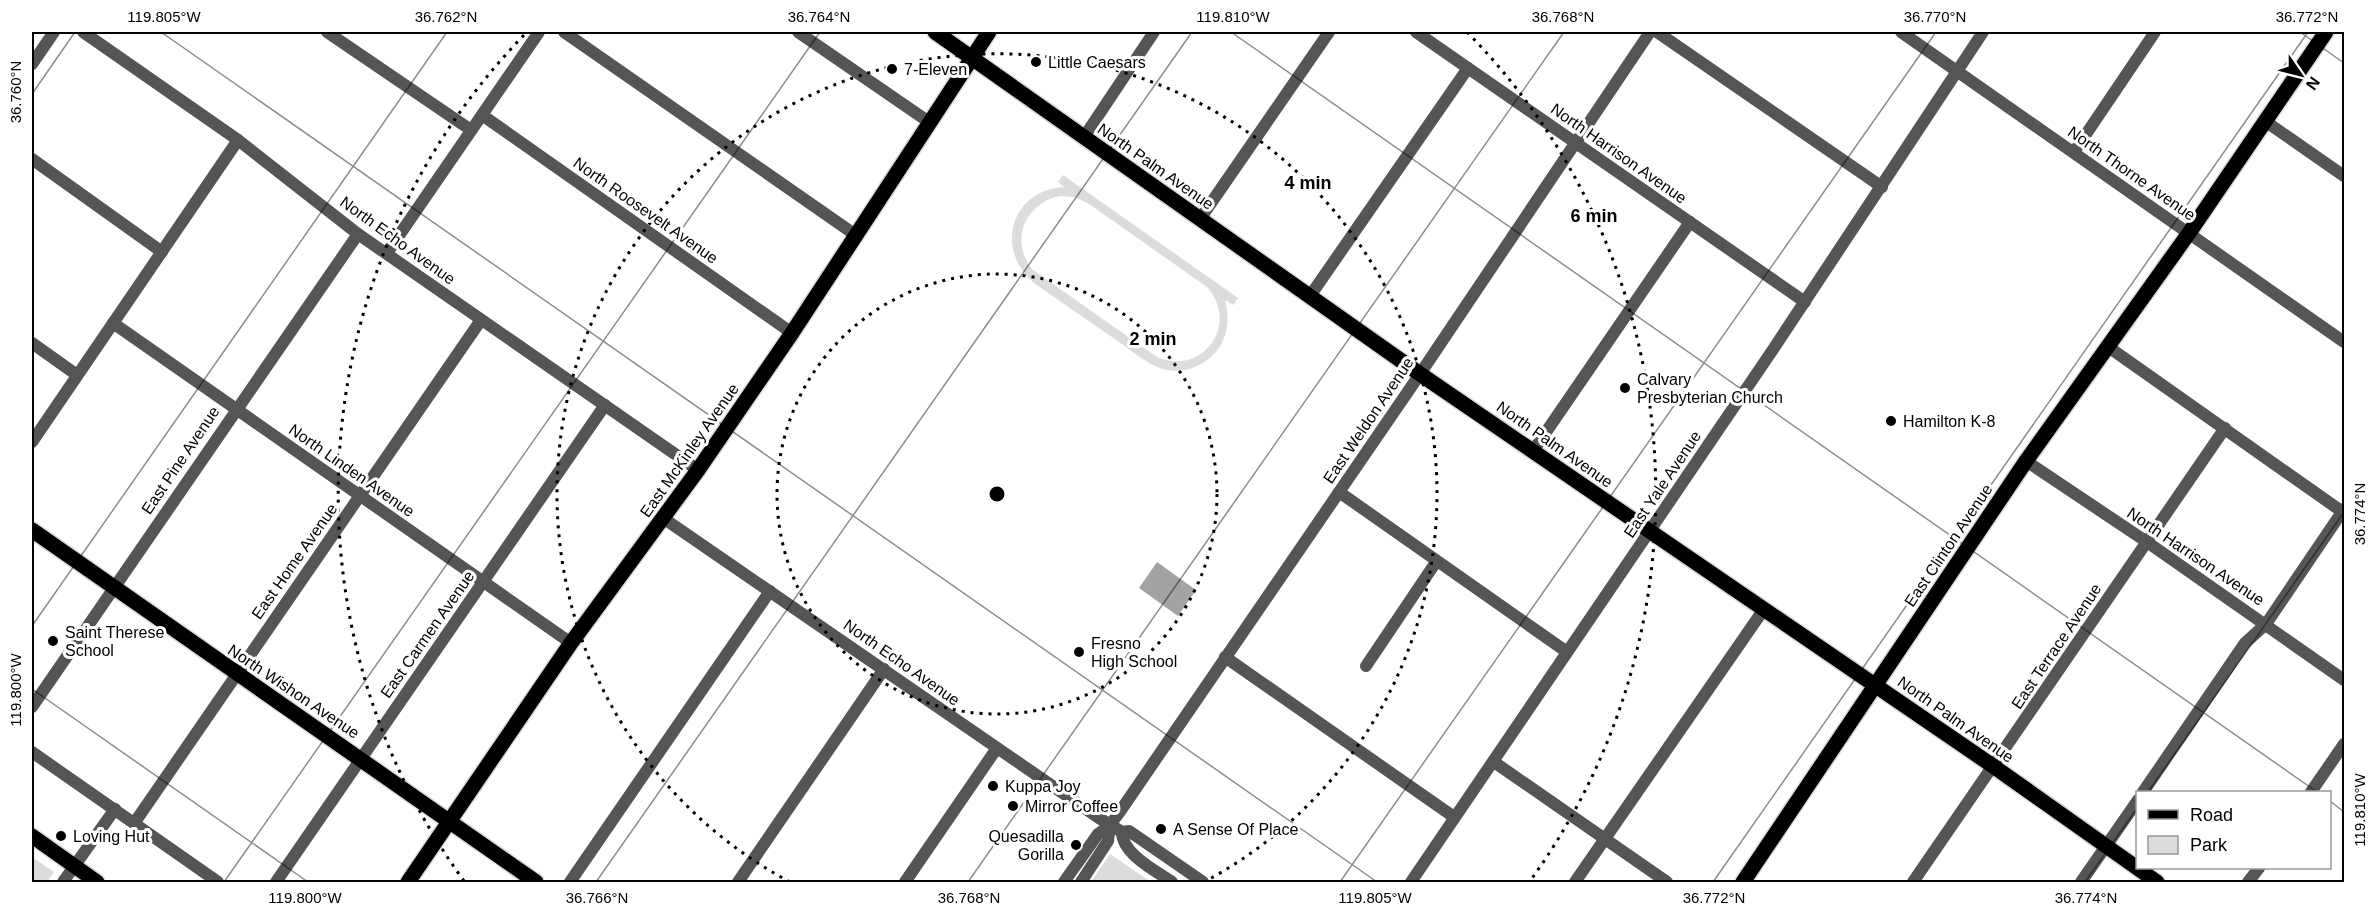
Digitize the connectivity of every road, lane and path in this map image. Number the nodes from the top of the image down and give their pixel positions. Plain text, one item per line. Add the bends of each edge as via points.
1 (54, 32) edge
2 (83, 32) edge
3 (327, 32) edge
4 (539, 32) edge
5 (564, 32) edge
6 (798, 32) edge
7 (935, 32) edge
8 (989, 32) edge
9 (1154, 32) edge
10 (1329, 32) edge
11 (1416, 32) edge
12 (1650, 32) edge
13 (1657, 32) edge
14 (1901, 32) edge
15 (1983, 32) edge
16 (2155, 32) edge
17 (2326, 32) edge
18 (971, 57) junction
19 (32, 64) edge
20 (1468, 68) junction
21 (1957, 70) junction
22 (482, 115) junction
23 (2265, 121) junction
24 (929, 122) junction
25 (471, 130) junction
26 (1084, 137) junction
27 (238, 140) junction
28 (1575, 144) junction
29 (2074, 152) junction
30 (32, 159) edge
31 (2344, 176) edge
32 (1882, 187) junction
33 (1200, 219) junction
34 (1690, 222) junction
35 (2189, 233) junction
36 (358, 234) junction
37 (857, 236) junction
38 (162, 252) junction
39 (387, 253) junction
40 (1310, 296) junction
41 (1805, 302) junction
42 (481, 320) junction
43 (113, 323) junction
44 (792, 333) junction
45 (2344, 342) edge
46 (32, 343) edge
47 (2107, 346) junction
48 (1420, 374) junction
49 (77, 375) junction
50 (604, 405) junction
51 (236, 409) junction
52 (2225, 428) junction
53 (32, 442) edge
54 (1533, 451) junction
55 (2026, 461) junction
56 (698, 470) junction
57 (1339, 492) junction
58 (360, 495) junction
59 (2344, 512) edge
60 (663, 518) junction
61 (32, 530) edge
62 (1650, 532) junction
63 (2147, 542) junction
64 (1436, 562) junction
65 (483, 581) junction
66 (113, 588) junction
67 (770, 591) junction
68 (1764, 609) junction
69 (2266, 624) junction
70 (571, 643) junction
71 (1567, 652) junction
72 (1226, 657) junction
73 (1366, 666) dead end
74 (884, 669) junction
75 (236, 674) junction
76 (2344, 680) edge
77 (1875, 685) junction
78 (32, 707) edge
79 (2344, 744) edge
80 (997, 748) junction
81 (32, 752) edge
82 (361, 759) junction
83 (1494, 762) junction
84 (1994, 766) junction
85 (2144, 791) edge
86 (2311, 791) edge
87 (2136, 803) edge
88 (115, 809) junction
89 (1454, 818) junction
90 (135, 822) junction
91 (449, 822) junction
92 (1110, 825) junction
93 (1122, 832) junction
94 (32, 836) edge
95 (1604, 840) junction
96 (2106, 846) junction
97 (75, 866) junction
98 (2136, 867) edge
99 (2139, 869) edge
100 (2258, 869) edge
101 (63, 882) edge
102 (97, 882) edge
103 (218, 882) edge
104 (276, 882) edge
105 (408, 882) edge
106 (536, 882) edge
107 (570, 882) edge
108 (738, 882) edge
109 (905, 882) edge
110 (1064, 882) edge
111 (1081, 882) edge
112 (1172, 882) edge
113 (1203, 882) edge
114 (1411, 882) edge
115 (1575, 882) edge
116 (1666, 882) edge
117 (1743, 882) edge
118 (1913, 882) edge
119 (2080, 882) edge
120 (2157, 882) edge
121 (2248, 882) edge

1 - 19 street
2 - 27 street, North Echo Avenue
3 - 25 street
4 - 22 street
5 - 37 street
6 - 24 street
7 - 18 main road, North Palm Avenue
8 - 18 main road, East McKinley Avenue
9 - 26 street
10 - 33 street
11 - 20 street, North Harrison Avenue
12 - 28 street, East Weldon Avenue
13 - 32 street
14 - 21 street, North Thorne Avenue
15 - 21 street, East Yale Avenue
16 - 29 street
17 - 23 main road, East Clinton Avenue
18 - 24 main road, East McKinley Avenue
18 - 26 main road, North Palm Avenue
20 - 28 street, North Harrison Avenue
20 - 40 street
21 - 29 street, North Thorne Avenue
21 - 32 street, East Yale Avenue
22 - 25 street
22 - 44 street, North Roosevelt Avenue
23 - 31 street
23 - 35 main road, East Clinton Avenue
24 - 37 main road, East McKinley Avenue
25 - 39 street
26 - 33 main road, North Palm Avenue
27 - 36 street, North Echo Avenue
27 - 38 street
28 - 34 street, North Harrison Avenue
28 - 48 street, East Weldon Avenue
29 - 35 street, North Thorne Avenue
30 - 38 street
32 - 41 street, East Yale Avenue
33 - 40 main road, North Palm Avenue
34 - 41 street, North Harrison Avenue
34 - 54 street
35 - 45 street, North Thorne Avenue
35 - 47 main road, East Clinton Avenue
36 - 39 street, North Echo Avenue
36 - 51 street, East Pine Avenue
37 - 44 main road, East McKinley Avenue
38 - 43 street
39 - 42 street, North Echo Avenue
40 - 48 main road, North Palm Avenue
41 - 62 street, East Yale Avenue
42 - 50 street, North Echo Avenue
42 - 58 street, East Home Avenue
43 - 49 street
43 - 51 street, North Linden Avenue
44 - 56 main road, East McKinley Avenue
46 - 49 street
47 - 52 street
47 - 55 main road, East Clinton Avenue
48 - 54 main road, North Palm Avenue
48 - 57 street, East Weldon Avenue
49 - 53 street
50 - 56 street, North Echo Avenue
50 - 65 street, East Carmen Avenue
51 - 58 street, North Linden Avenue
51 - 66 street, East Pine Avenue
52 - 59 street
52 - 63 street, East Terrace Avenue
54 - 62 main road, North Palm Avenue
55 - 63 street, North Harrison Avenue
55 - 77 main road, East Clinton Avenue
56 - 60 main road, East McKinley Avenue
57 - 64 street
57 - 72 street, East Weldon Avenue
58 - 65 street, North Linden Avenue
58 - 75 street, East Home Avenue
59 - 69 street
60 - 67 street, North Echo Avenue
60 - 70 main road, East McKinley Avenue
61 - 66 main road, North Wishon Avenue
62 - 68 main road, North Palm Avenue
62 - 71 street, East Yale Avenue
63 - 69 street, North Harrison Avenue
63 - 84 street, East Terrace Avenue
64 - 71 street
64 - 73 street
65 - 70 street, North Linden Avenue
65 - 82 street, East Carmen Avenue
66 - 75 main road, North Wishon Avenue
66 - 78 street, East Pine Avenue
67 - 74 street, North Echo Avenue
67 - 107 street
68 - 77 main road, North Palm Avenue
68 - 95 street
69 - 76 street, North Harrison Avenue
69 - 85 street via 2245,643
70 - 91 main road, East McKinley Avenue
71 - 83 street, East Yale Avenue
72 - 89 street
72 - 92 street, East Weldon Avenue
74 - 80 street, North Echo Avenue
74 - 108 street
75 - 82 main road, North Wishon Avenue
75 - 90 street, East Home Avenue
77 - 84 main road, North Palm Avenue
77 - 117 main road, East Clinton Avenue
79 - 86 street
80 - 92 street, North Echo Avenue
80 - 109 street
81 - 88 street
82 - 91 main road, North Wishon Avenue
82 - 104 street, East Carmen Avenue
83 - 89 street, East Yale Avenue
83 - 95 street
84 - 96 main road, North Palm Avenue
84 - 118 street, East Terrace Avenue
87 - 96 street
88 - 90 street
88 - 97 street
89 - 114 street, East Yale Avenue
90 - 103 street
91 - 105 main road, East McKinley Avenue
91 - 106 main road, North Wishon Avenue
92 - 93 street, North Echo Avenue
92 - 110 street, East Weldon Avenue via 1098,834
92 - 111 street, East Weldon Avenue via 1108,841
93 - 112 street via 1122,839 1132,852
93 - 113 street, North Echo Avenue via 1129,831
94 - 97 main road
95 - 115 street
95 - 116 street
96 - 98 main road, North Palm Avenue
96 - 119 street
97 - 101 street
97 - 102 main road
99 - 120 main road, North Palm Avenue
100 - 121 street

